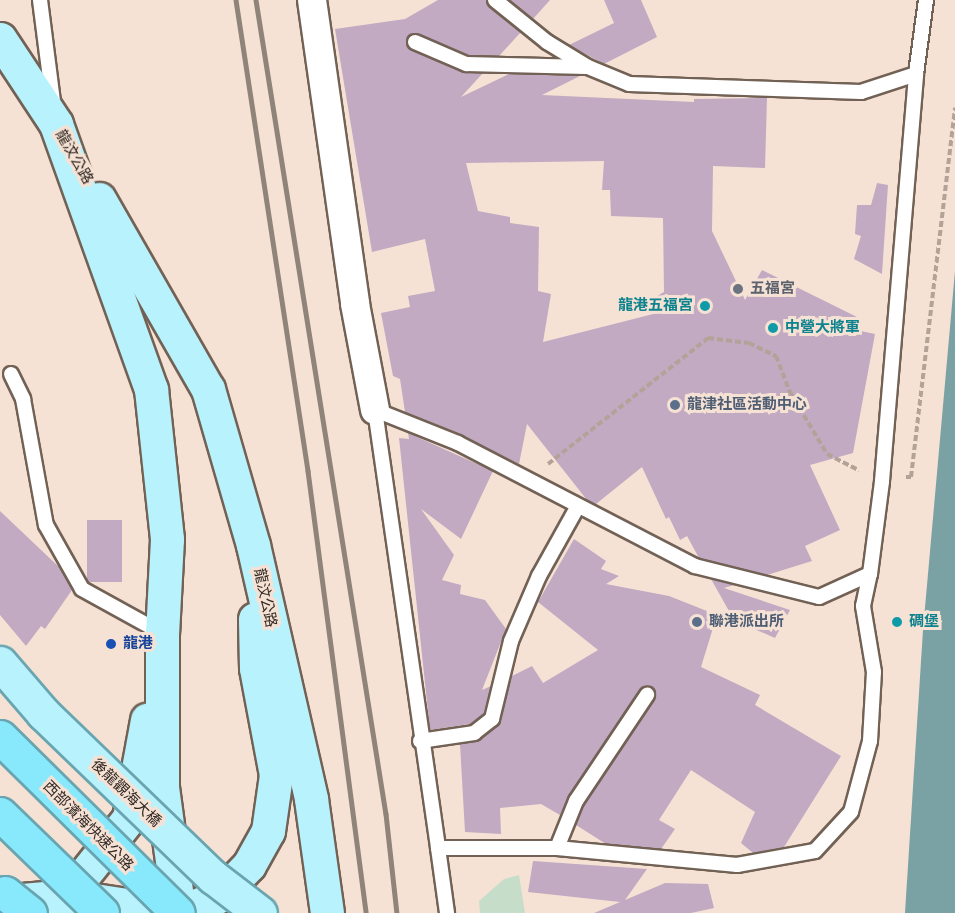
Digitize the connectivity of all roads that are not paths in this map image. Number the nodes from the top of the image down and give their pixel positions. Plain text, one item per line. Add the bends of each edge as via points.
1 (40, 0) edge
2 (312, 0) edge
3 (495, 0) edge
4 (926, 0) edge
5 (0, 15) edge
6 (0, 39) edge
7 (415, 42) dead end
8 (588, 67) junction
9 (916, 74) junction
10 (56, 124) junction
11 (11, 374) dead end
12 (375, 410) junction
13 (578, 506) junction
14 (253, 545) junction
15 (870, 574) junction
16 (162, 633) junction
17 (0, 663) edge
18 (647, 695) dead end
19 (0, 737) edge
20 (420, 741) junction
21 (0, 814) edge
22 (438, 848) junction
23 (557, 848) junction
24 (67, 896) junction
25 (7, 899) edge
26 (30, 913) edge
27 (102, 913) edge
28 (178, 913) edge
29 (260, 913) edge
30 (327, 913) edge
31 (447, 913) edge

1 - 10 lane
2 - 12 street via 355,304
3 - 8 lane via 547,42
4 - 9 lane
5 - 10 main road
6 - 10 main road
7 - 8 lane via 466,64
8 - 9 lane via 629,84 861,92
9 - 15 lane via 882,481
10 - 14 main road, 龍汶公路 via 208,389
10 - 16 main road, 龍汶公路 via 151,389 167,539
11 - 16 lane via 23,399 46,525 82,589
12 - 13 lane via 458,443
12 - 20 lane
13 - 15 lane via 695,566 766,585 819,597
13 - 20 lane via 539,576 511,641 492,718 474,733
14 - 28 main road via 256,668 276,775 268,831 249,865 219,896
14 - 30 main road, 龍汶公路 via 311,800
15 - 23 lane via 863,606 874,672 870,741 851,812 814,851 737,865
16 - 24 main road via 129,818
16 - 28 main road, 龍汶公路 via 162,787
17 - 29 main road, 後龍觀海大橋, bridge via 43,713 196,861
18 - 23 lane via 576,801
19 - 28 highway, 西部濱海快速公路, bridge
20 - 22 lane
21 - 27 highway, bridge
22 - 23 lane
22 - 31 lane
24 - 25 main road
24 - 28 main road
25 - 26 highway, bridge

